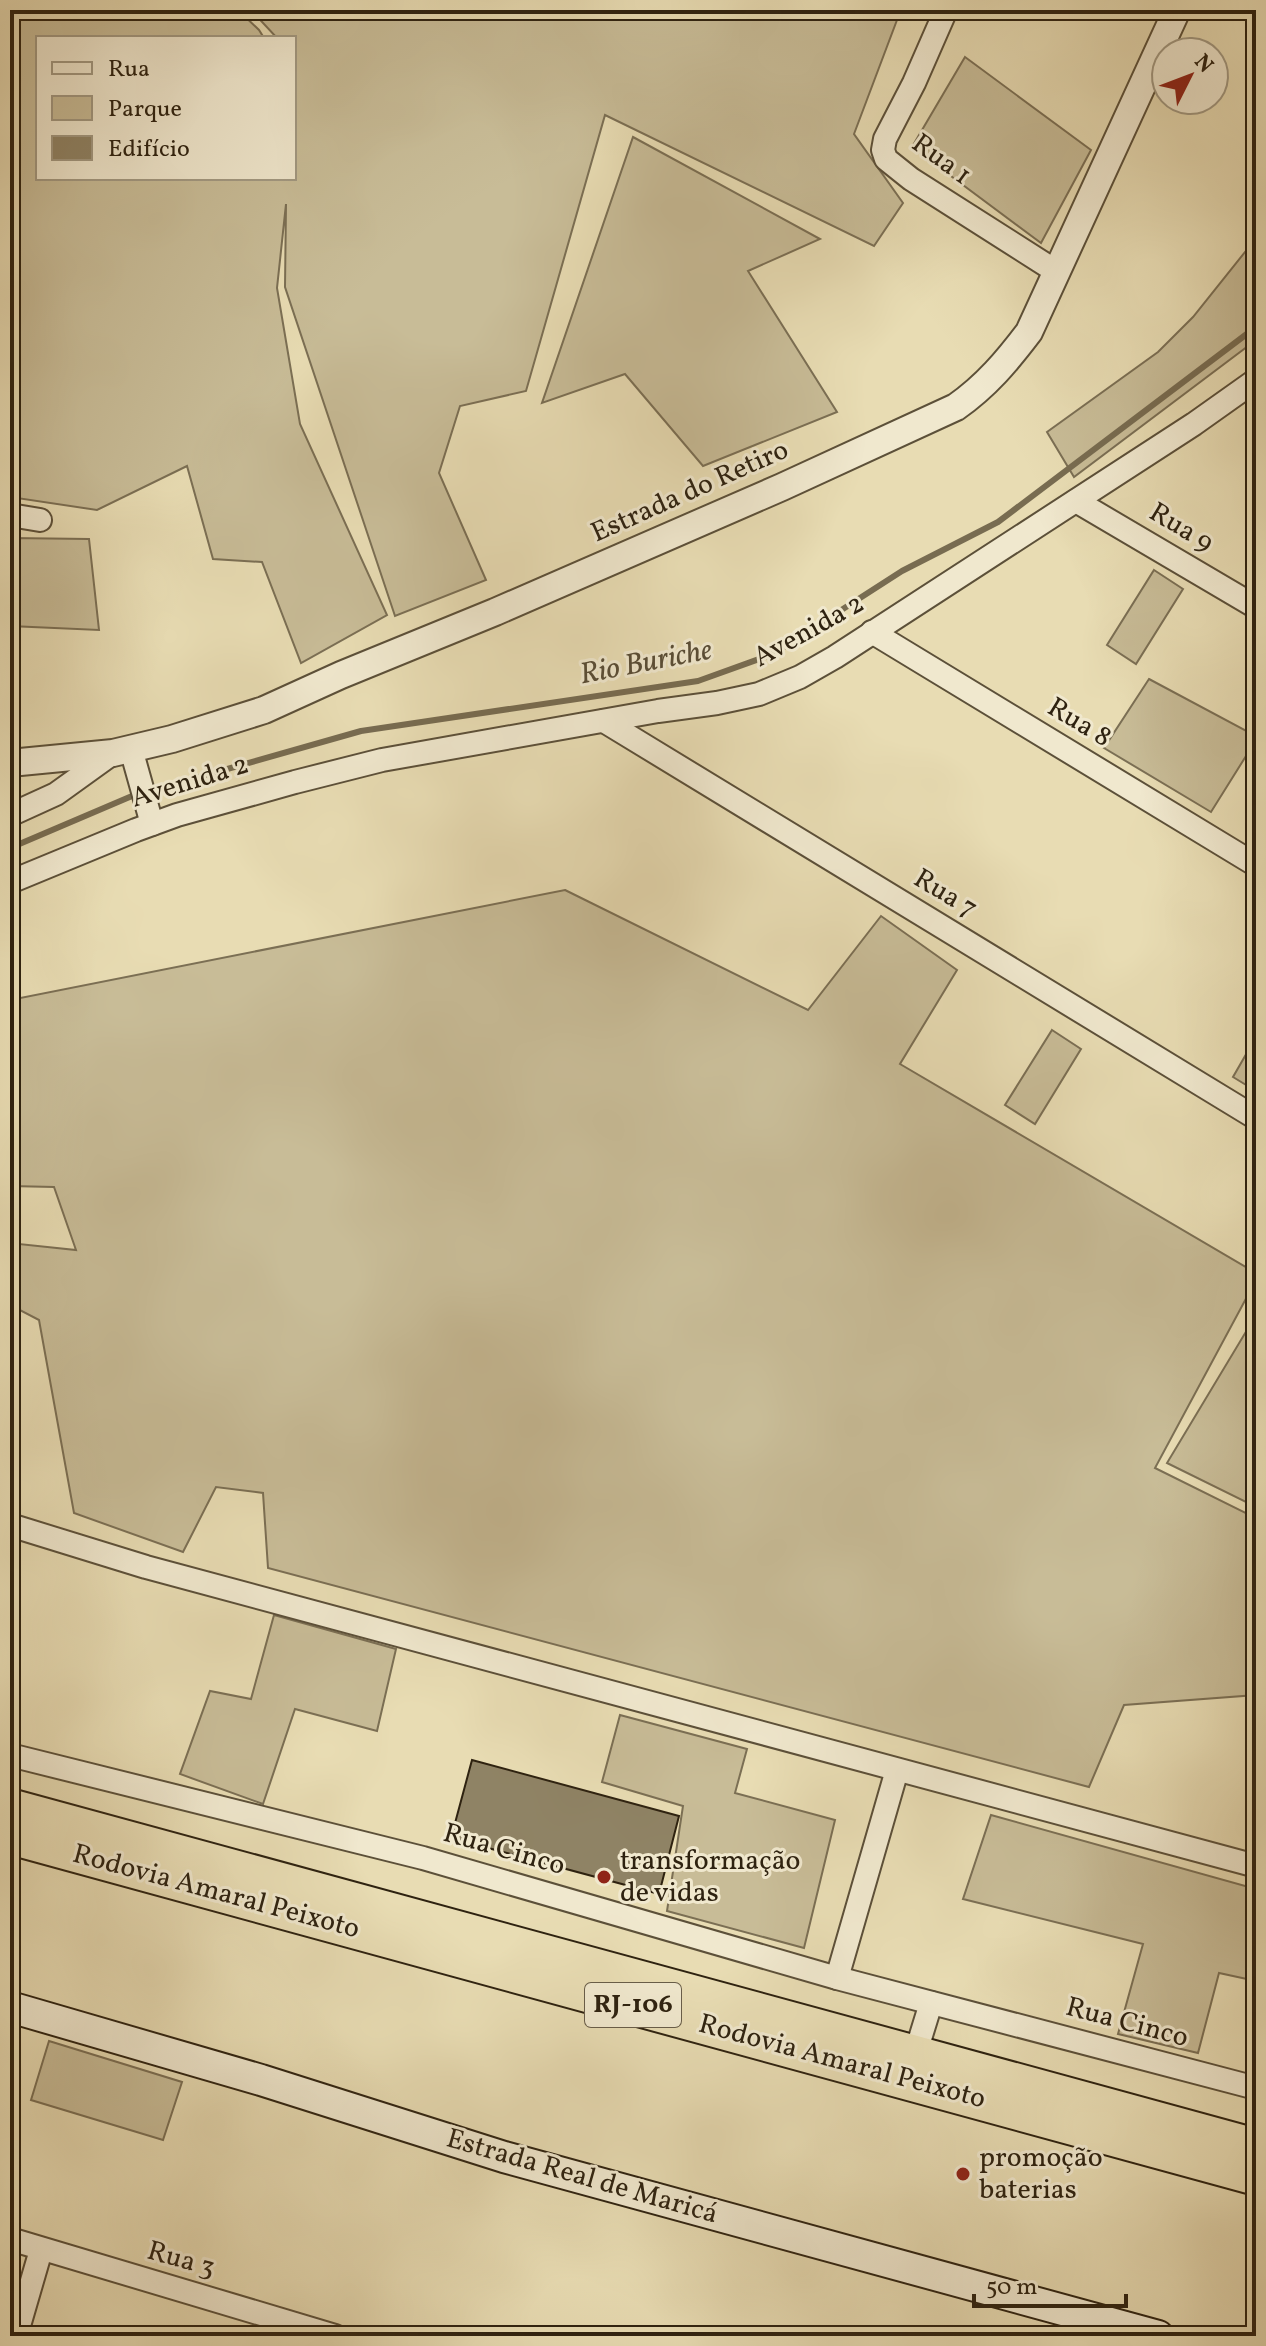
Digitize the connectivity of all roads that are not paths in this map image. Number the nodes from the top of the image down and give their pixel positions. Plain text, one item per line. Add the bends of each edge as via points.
1 (946, 10) edge
2 (1177, 10) edge
3 (1057, 272) junction
4 (1256, 380) edge
5 (1076, 501) junction
6 (10, 515) edge
7 (40, 520) dead end
8 (1256, 607) edge
9 (872, 632) junction
10 (604, 721) junction
11 (122, 751) junction
12 (10, 763) edge
13 (10, 815) edge
14 (149, 815) junction
15 (1256, 865) edge
16 (10, 882) edge
17 (1256, 1118) edge
18 (10, 1525) edge
19 (10, 1755) edge
20 (897, 1770) junction
21 (10, 1807) edge
22 (10, 1836) edge
23 (1256, 1866) edge
24 (837, 1978) junction
25 (931, 2003) junction
26 (10, 2007) edge
27 (915, 2055) junction
28 (1256, 2088) edge
29 (1256, 2147) edge
30 (1256, 2177) edge
31 (10, 2239) edge
32 (41, 2250) junction
33 (16, 2336) edge
34 (335, 2336) edge
35 (1158, 2336) edge

1 - 3 street, Rua 1 via 885,139 886,159
2 - 3 street, Estrada do Retiro
3 - 11 street, Estrada do Retiro via 1029,332 1002,368 956,407 264,710
4 - 5 street, Avenida 2
5 - 8 street, Rua 9
5 - 9 street, Avenida 2
6 - 7 street
9 - 10 street, Avenida 2 via 800,677 759,694
9 - 15 street, Rua 8
10 - 14 street, Avenida 2 via 382,760
10 - 17 street, Rua 7
11 - 12 street, Estrada do Retiro
11 - 13 street via 56,794
11 - 14 street via 139,780
14 - 16 street, Avenida 2
18 - 20 street
19 - 24 street, Rua Cinco via 423,1858
20 - 23 street
20 - 24 street
21 - 27 highway, Rodovia Amaral Peixoto / RJ-106
22 - 30 highway, Rodovia Amaral Peixoto / RJ-106
24 - 25 street, Rua Cinco
25 - 27 street
25 - 28 street, Rua Cinco
26 - 35 main road, Estrada Real de Maricá via 504,2157
27 - 29 highway, Rodovia Amaral Peixoto / RJ-106
31 - 32 street, Rua 3
32 - 33 street
32 - 34 street, Rua 3

